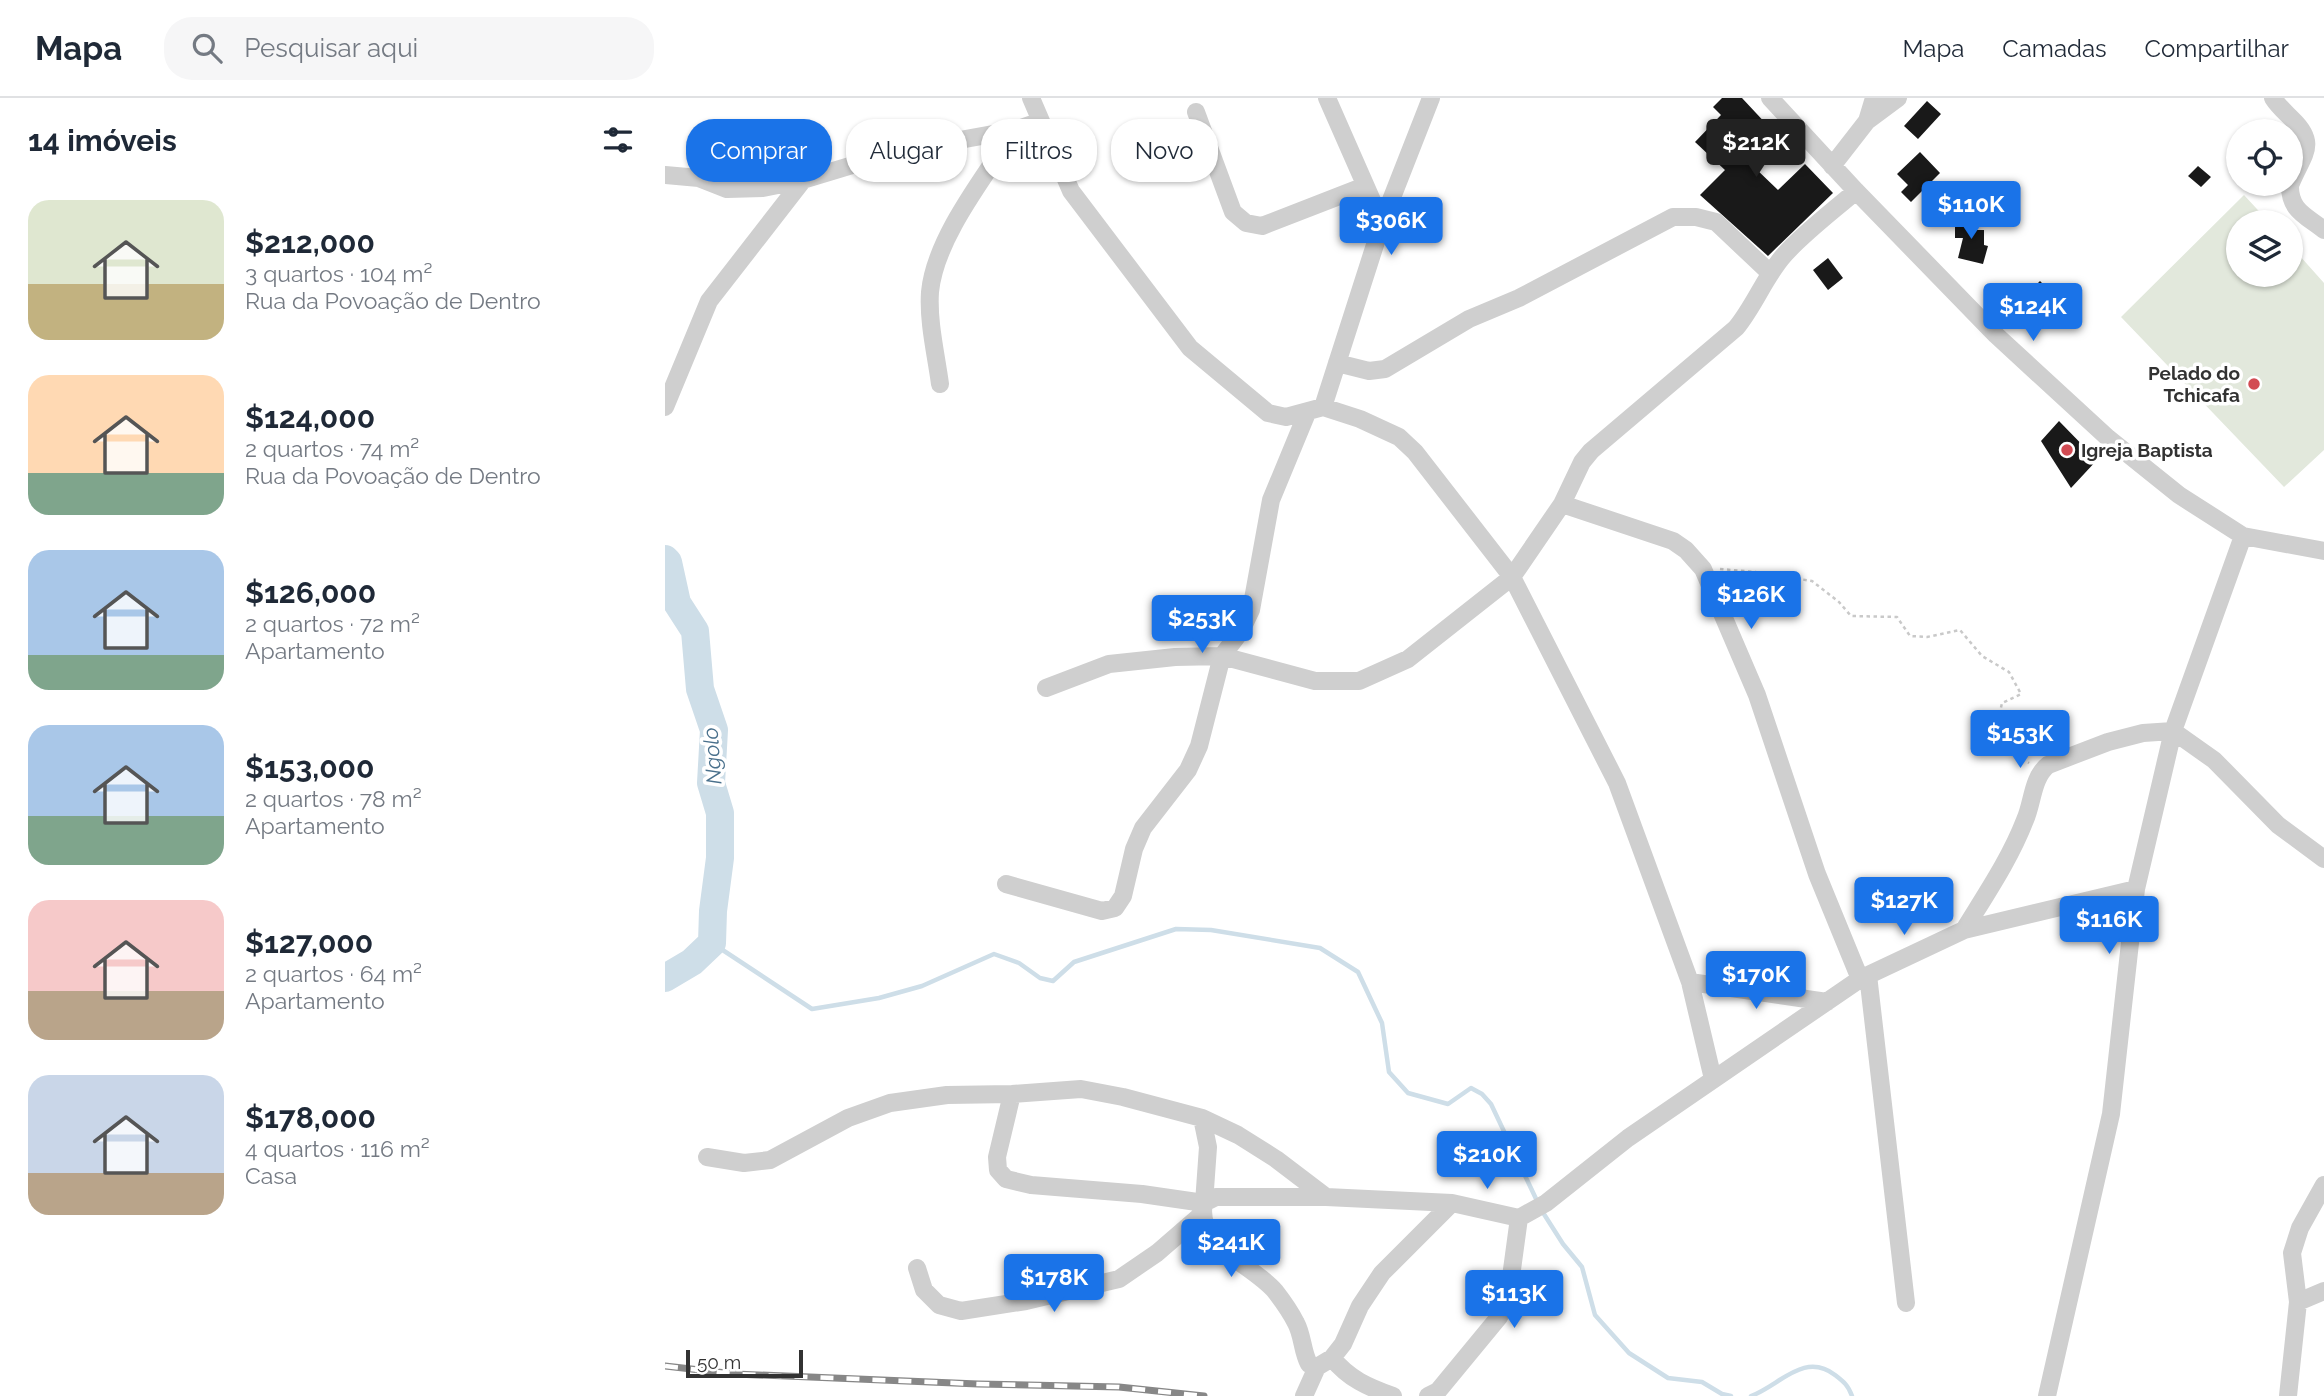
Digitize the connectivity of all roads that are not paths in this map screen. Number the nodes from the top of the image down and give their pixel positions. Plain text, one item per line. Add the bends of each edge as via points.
1 (1328, 98) edge
2 (1431, 98) edge
3 (1770, 98) edge
4 (1874, 98) edge
5 (1898, 98) edge
6 (2273, 98) edge
7 (1036, 100) edge
8 (1196, 112) dead end
9 (1041, 119) edge
10 (2293, 119) edge
11 (1867, 121) junction
12 (2303, 129) edge
13 (981, 136) edge
14 (2303, 154) edge
15 (1832, 166) junction
16 (832, 171) edge
17 (665, 176) edge
18 (686, 177) edge
19 (709, 182) edge
20 (793, 182) edge
21 (801, 182) edge
22 (981, 182) edge
23 (1067, 182) edge
24 (1365, 186) junction
25 (1856, 191) junction
26 (2290, 196) edge
27 (1382, 223) junction
28 (2324, 230) edge
29 (1770, 273) junction
30 (1337, 363) junction
31 (940, 384) dead end
32 (665, 407) edge
33 (1315, 410) junction
34 (1562, 504) junction
35 (2243, 536) junction
36 (2324, 551) edge
37 (1512, 578) junction
38 (1222, 656) junction
39 (1046, 688) dead end
40 (2173, 731) junction
41 (2324, 859) edge
42 (1006, 884) dead end
43 (2136, 889) junction
44 (1964, 930) junction
45 (1864, 977) junction
46 (1690, 982) junction
47 (1827, 1002) junction
48 (1713, 1079) junction
49 (1012, 1094) junction
50 (1202, 1118) junction
51 (707, 1157) dead end
52 (2324, 1185) edge
53 (1326, 1197) junction
54 (1452, 1203) junction
55 (1203, 1208) junction
56 (1523, 1215) junction
57 (917, 1268) dead end
58 (2324, 1291) edge
59 (2298, 1302) junction
60 (1906, 1303) dead end
61 (1325, 1363) junction
62 (1304, 1396) edge
63 (1393, 1396) edge
64 (1428, 1396) edge
65 (2047, 1396) edge
66 (2288, 1396) edge

1 - 24 street
2 - 27 street
3 - 15 street
4 - 11 street
5 - 11 street
6 - 10 street
7 - 9 street
8 - 24 street via 1233,212 1246,223 1262,226
11 - 15 street
12 - 14 street via 2307,137
13 - 16 street via 899,151
15 - 25 street
17 - 18 street
19 - 20 street via 727,189
21 - 32 street via 709,301
22 - 31 street via 951,229 930,292
23 - 33 street via 1191,348 1268,413 1286,417
24 - 27 street
25 - 29 street
25 - 35 street via 1996,335 2108,438 2179,495
26 - 28 street via 2295,208
27 - 30 street
29 - 30 street via 1716,222 1673,218 1469,319 1385,369 1369,371
29 - 34 street via 1752,309 1736,328 1591,451
30 - 33 street
33 - 37 street via 1360,419 1399,437
33 - 38 street via 1271,500 1251,610
34 - 37 street
34 - 45 street via 1673,541 1703,569 1757,695 1817,874
35 - 36 street
35 - 40 street
37 - 38 street via 1408,659 1359,681 1315,681
37 - 46 street via 1617,783
38 - 39 street via 1109,664
38 - 42 street via 1199,746 1188,770 1143,828 1123,896 1115,908 1102,911
40 - 41 street via 2214,760 2278,825
40 - 43 street
40 - 44 street via 2108,742 2041,771 2015,846
43 - 44 street
43 - 65 street via 2111,1114
44 - 45 street
45 - 47 street
45 - 60 street
46 - 47 street
46 - 48 street
47 - 48 street
48 - 56 street via 1546,1203
49 - 50 street via 1081,1089
49 - 51 street via 947,1095 890,1103 848,1118 770,1160 744,1163
49 - 55 street via 997,1157 998,1170 1006,1179 1142,1194
50 - 53 street via 1276,1159
50 - 55 street via 1208,1147
52 - 59 street via 2292,1253
53 - 54 street
53 - 55 street via 1216,1197
54 - 56 street
54 - 61 street via 1382,1273 1343,1344
55 - 57 street via 1157,1254 1119,1279 1026,1301 961,1311 939,1306 924,1290
55 - 61 street via 1205,1226 1223,1250 1275,1291 1297,1324 1309,1364
56 - 64 street via 1508,1299 1500,1318 1438,1391
58 - 59 street
59 - 66 street
61 - 62 street
61 - 63 street

